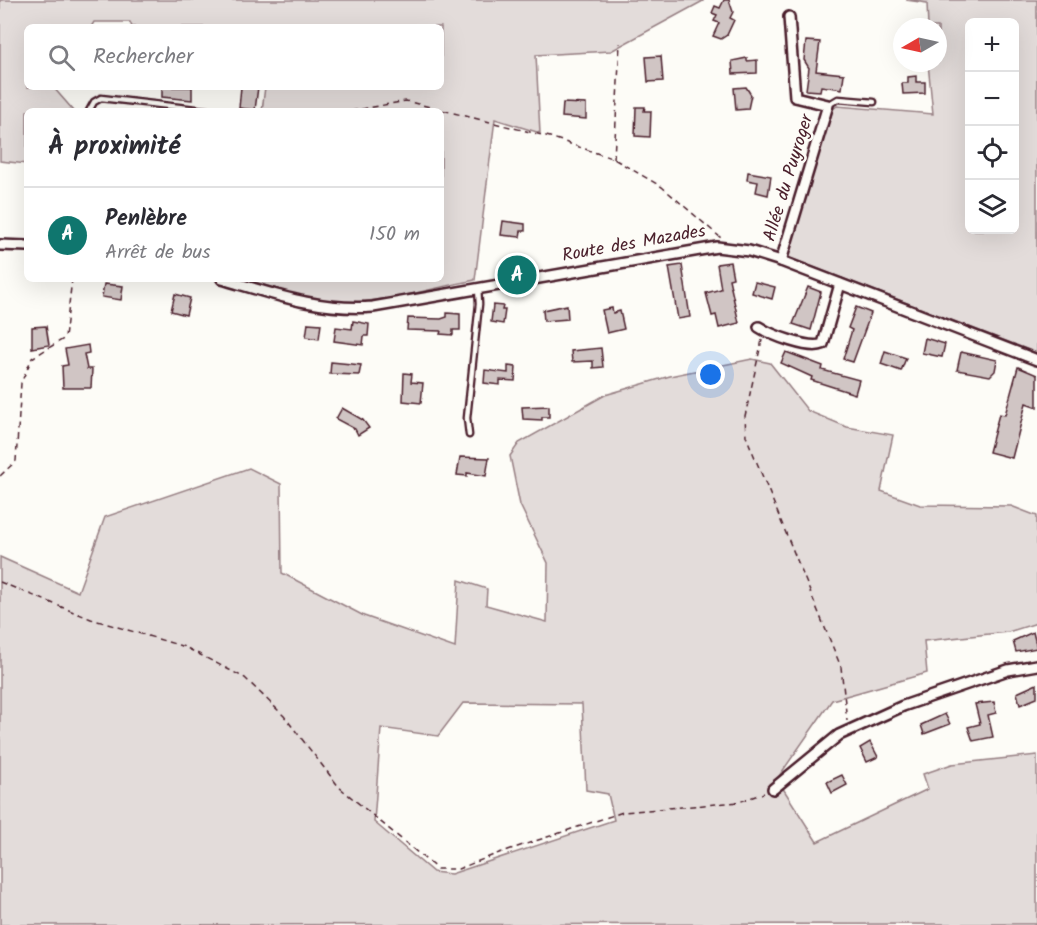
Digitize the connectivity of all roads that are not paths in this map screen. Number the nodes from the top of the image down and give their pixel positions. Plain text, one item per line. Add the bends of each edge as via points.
1 (789, 17) dead end
2 (874, 102) dead end
3 (828, 105) junction
4 (91, 108) edge
5 (187, 108) edge
6 (0, 245) edge
7 (24, 246) edge
8 (781, 261) junction
9 (232, 282) edge
10 (840, 284) junction
11 (478, 287) junction
12 (762, 329) road end
13 (1037, 360) edge
14 (469, 435) dead end
15 (1037, 665) edge
16 (773, 789) road end

1 - 3 street via 795,97
2 - 3 lane via 838,99
3 - 8 street, Allée du Puyroger
4 - 5 lane via 101,98
6 - 7 street
8 - 10 street, Route des Mazades
8 - 11 street, Route des Mazades via 717,247
9 - 11 street, Route des Mazades via 305,303 342,309
10 - 12 street via 823,344 812,346
10 - 13 street, Route des Mazades
11 - 14 lane via 466,418
15 - 16 street via 1008,670 903,706 848,731

